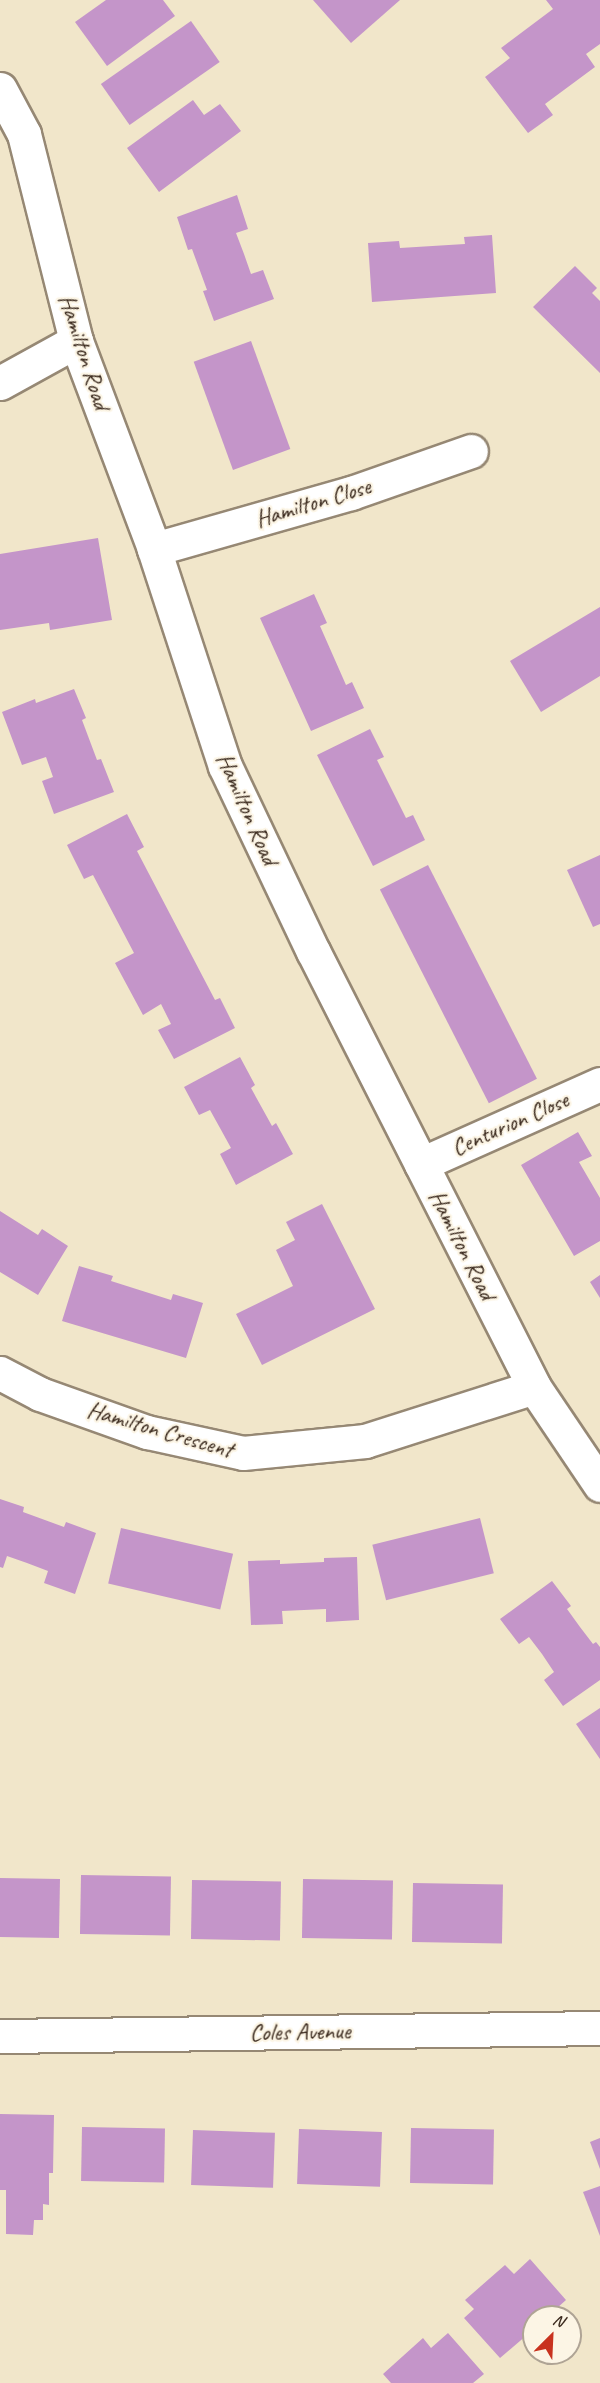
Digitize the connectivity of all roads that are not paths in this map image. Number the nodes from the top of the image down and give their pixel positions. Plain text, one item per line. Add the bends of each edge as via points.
1 (0, 89) edge
2 (76, 340) junction
3 (0, 383) edge
4 (471, 451) dead end
5 (154, 549) junction
6 (600, 1084) edge
7 (421, 1164) junction
8 (0, 1373) edge
9 (534, 1387) junction
10 (600, 1485) edge
11 (600, 2028) edge
12 (0, 2036) edge

1 - 2 street, Hamilton Road via 24,134
2 - 3 street
2 - 5 street, Hamilton Road
4 - 5 street, Hamilton Close via 351,493
5 - 7 street, Hamilton Road via 225,766
6 - 7 street, Centurion Close
7 - 9 street, Hamilton Road
8 - 9 street, Hamilton Crescent via 40,1394 147,1432 243,1453 365,1441
9 - 10 street, Hamilton Road
11 - 12 street, Coles Avenue

